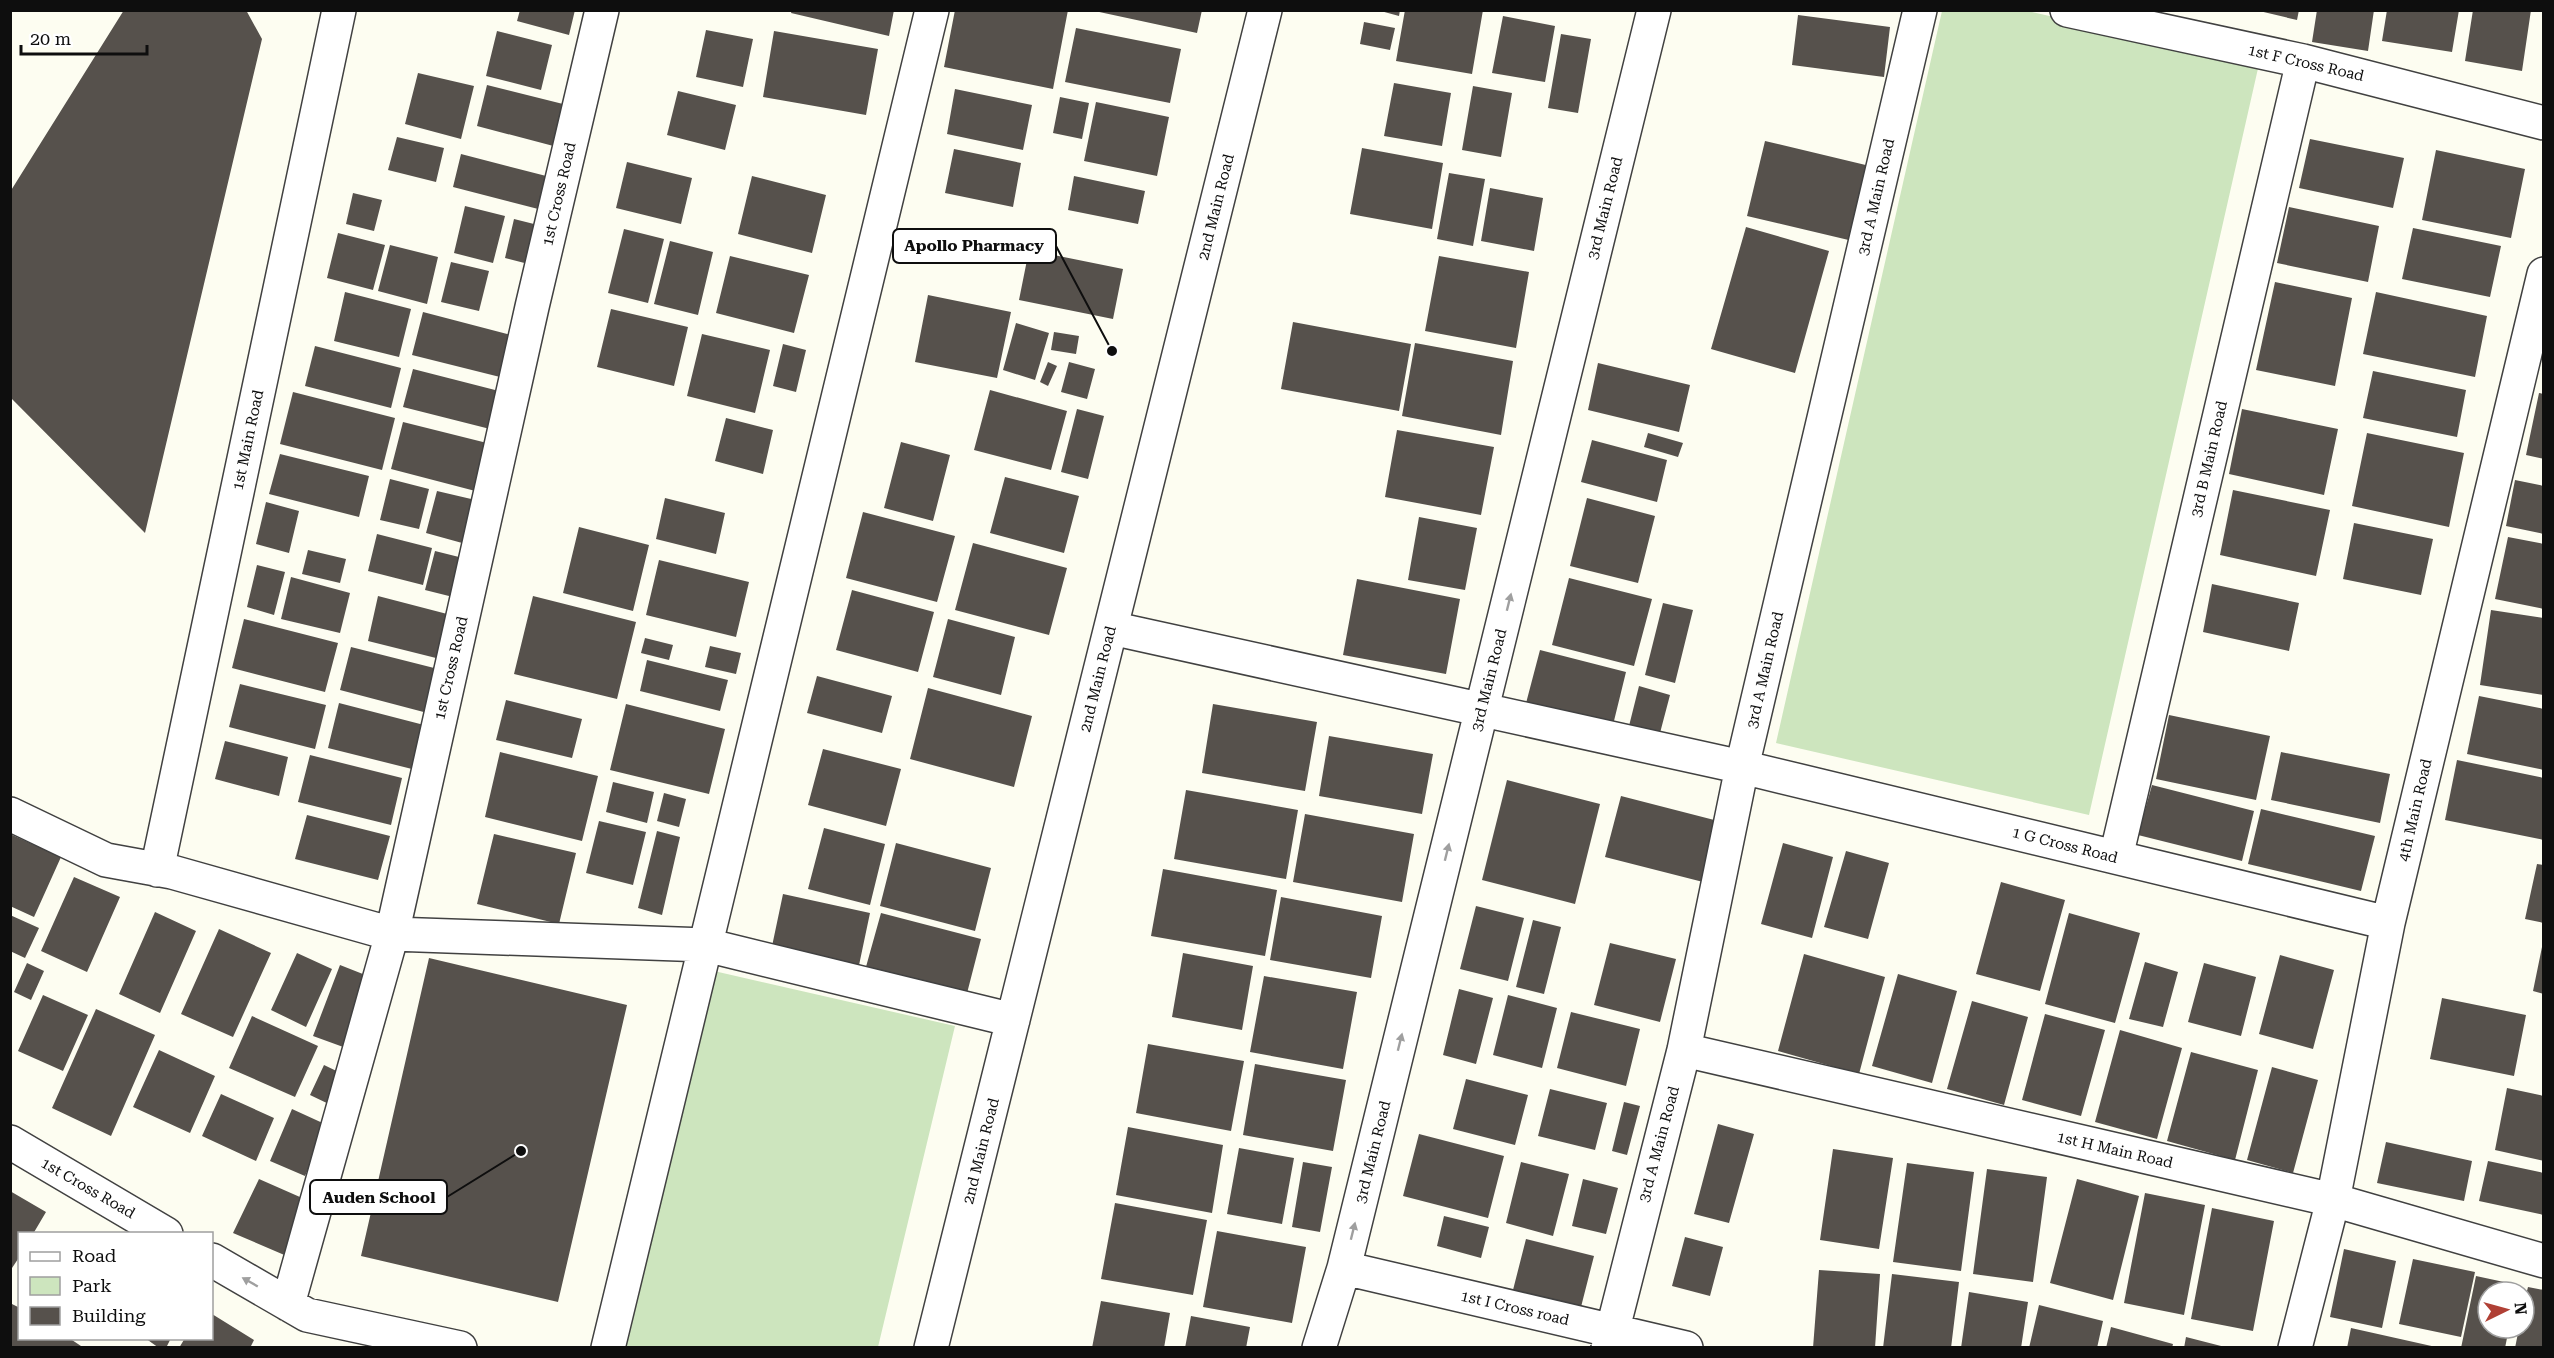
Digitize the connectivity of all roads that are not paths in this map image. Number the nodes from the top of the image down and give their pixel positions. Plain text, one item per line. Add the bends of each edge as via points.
1 (339, 10) edge
2 (602, 10) edge
3 (932, 10) edge
4 (1265, 10) edge
5 (1654, 10) edge
6 (1920, 10) edge
7 (2067, 10) edge
8 (2303, 61) junction
9 (2544, 123) edge
10 (2544, 274) edge
11 (1111, 628) junction
12 (1482, 709) junction
13 (1742, 767) junction
14 (10, 814) edge
15 (2116, 857) junction
16 (157, 870) junction
17 (2388, 923) junction
18 (392, 934) junction
19 (706, 945) junction
20 (1013, 1020) junction
21 (1684, 1050) junction
22 (10, 1142) edge
23 (2333, 1200) junction
24 (164, 1232) edge
25 (213, 1261) edge
26 (2544, 1262) edge
27 (1344, 1268) junction
28 (288, 1305) junction
29 (1609, 1339) edge
30 (460, 1347) edge
31 (608, 1347) edge
32 (932, 1347) edge
33 (1319, 1347) edge
34 (1686, 1347) edge
35 (2295, 1347) edge

1 - 16 street, 1st Main Road
2 - 18 street, 1st Cross Road
3 - 19 street
4 - 11 street, 2nd Main Road
12 -> 5 street, 3rd Main Road
6 - 13 street, 3rd A Main Road
7 - 8 street, 1st F Cross Road
8 - 9 street, 1st F Cross Road
8 - 15 street, 3rd B Main Road
10 - 17 street, 4th Main Road
11 - 12 street, 1 G Cross Road
11 - 20 street, 2nd Main Road
12 - 13 street, 1 G Cross Road
27 -> 12 street, 3rd Main Road
13 - 15 street, 1 G Cross Road
13 - 21 street, 3rd A Main Road
14 - 16 street via 106,860
15 - 17 street, 1 G Cross Road
16 - 18 street
17 - 23 street, 4th Main Road
18 - 19 street
18 - 28 street, 1st Cross Road
19 - 20 street
19 - 31 street
20 - 32 street, 2nd Main Road
21 - 23 street, 1st H Main Road
21 - 29 street, 3rd A Main Road
22 - 24 street, 1st Cross Road
23 - 26 street, 1st H Main Road
23 - 35 street, 4th Main Road
28 -> 25 street
27 - 29 street, 1st I Cross road
27 - 33 street, 3rd Main Road
28 - 30 street via 307,1315
29 - 34 street, 1st I Cross road

